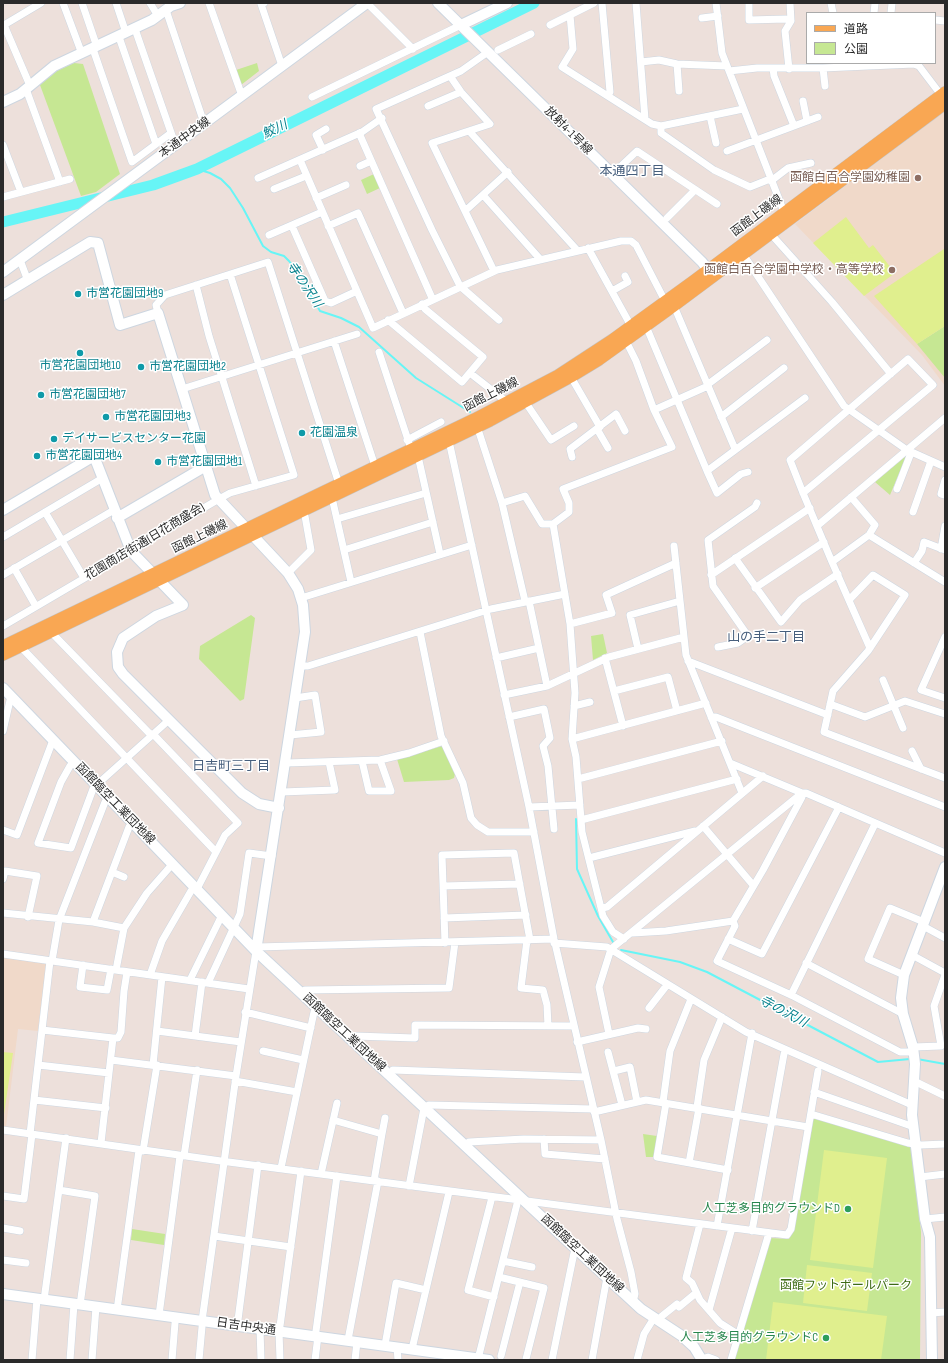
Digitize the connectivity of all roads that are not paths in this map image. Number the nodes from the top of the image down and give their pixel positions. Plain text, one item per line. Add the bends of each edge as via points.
1 (41, 3) edge
2 (63, 3) edge
3 (82, 3) edge
4 (117, 3) edge
5 (150, 3) edge
6 (180, 3) edge
7 (209, 3) edge
8 (264, 3) edge
9 (367, 3) edge
10 (438, 3) edge
11 (507, 3) edge
12 (594, 3) edge
13 (602, 3) edge
14 (636, 3) edge
15 (716, 3) edge
16 (749, 3) edge
17 (790, 3) edge
18 (162, 13) junction
19 (570, 15) junction
20 (718, 16) junction
21 (702, 18) dead end
22 (791, 21) junction
23 (550, 25) dead end
24 (463, 27) junction
25 (127, 33) junction
26 (531, 34) dead end
27 (95, 48) junction
28 (413, 50) junction
29 (493, 51) junction
30 (82, 54) junction
31 (641, 62) junction
32 (677, 64) junction
33 (846, 64) edge
34 (866, 64) edge
35 (917, 64) edge
36 (282, 66) junction
37 (728, 68) junction
38 (773, 68) junction
39 (823, 68) junction
40 (789, 69) junction
41 (450, 76) junction
42 (27, 85) junction
43 (825, 86) dead end
44 (679, 91) dead end
45 (941, 91) edge
46 (461, 92) junction
47 (242, 96) junction
48 (608, 96) junction
49 (312, 98) dead end
50 (4, 100) edge
51 (803, 101) dead end
52 (945, 104) edge
53 (428, 106) dead end
54 (743, 109) junction
55 (710, 116) junction
56 (818, 117) dead end
57 (382, 118) junction
58 (644, 119) junction
59 (807, 121) junction
60 (204, 123) junction
61 (661, 126) junction
62 (794, 126) junction
63 (326, 129) dead end
64 (470, 132) junction
65 (171, 133) junction
66 (359, 133) junction
67 (756, 140) junction
68 (716, 143) dead end
69 (156, 144) junction
70 (3, 145) edge
71 (173, 146) junction
72 (324, 150) junction
73 (727, 151) dead end
74 (300, 160) junction
75 (371, 161) junction
76 (811, 163) dead end
77 (360, 166) dead end
78 (618, 170) dead end
79 (508, 172) junction
80 (306, 176) junction
81 (258, 178) dead end
82 (70, 179) dead end
83 (771, 180) junction
84 (60, 182) junction
85 (346, 185) dead end
86 (274, 189) dead end
87 (695, 190) junction
88 (21, 192) junction
89 (483, 195) junction
90 (3, 197) edge
91 (316, 198) junction
92 (717, 204) dead end
93 (465, 210) junction
94 (322, 212) junction
95 (784, 212) junction
96 (667, 218) dead end
97 (292, 226) junction
98 (328, 226) junction
99 (770, 233) junction
100 (269, 235) dead end
101 (588, 248) junction
102 (577, 250) junction
103 (743, 254) junction
104 (21, 258) junction
105 (540, 259) junction
106 (3, 272) edge
107 (494, 272) junction
108 (711, 273) junction
109 (230, 274) junction
110 (625, 276) dead end
111 (28, 281) junction
112 (196, 285) junction
113 (460, 286) junction
114 (357, 291) junction
115 (612, 291) junction
116 (3, 295) edge
117 (432, 298) junction
118 (422, 304) junction
119 (669, 304) junction
120 (403, 313) junction
121 (158, 314) junction
122 (388, 320) junction
123 (499, 320) dead end
124 (631, 326) junction
125 (646, 326) junction
126 (357, 334) dead end
127 (767, 340) dead end
128 (334, 341) junction
129 (626, 341) junction
130 (379, 352) dead end
131 (296, 353) junction
132 (259, 365) junction
133 (784, 368) dead end
134 (470, 372) junction
135 (891, 374) junction
136 (222, 376) junction
137 (571, 378) junction
138 (707, 386) junction
139 (182, 389) junction
140 (804, 398) dead end
141 (676, 400) junction
142 (507, 402) junction
143 (526, 403) junction
144 (654, 410) junction
145 (849, 410) junction
146 (721, 417) junction
147 (945, 418) edge
148 (442, 422) dead end
149 (476, 423) junction
150 (574, 426) dead end
151 (599, 428) junction
152 (625, 431) dead end
153 (878, 431) junction
154 (449, 441) junction
155 (412, 448) junction
156 (608, 448) dead end
157 (735, 449) junction
158 (909, 451) junction
159 (572, 457) dead end
160 (931, 461) junction
161 (206, 466) junction
162 (375, 466) junction
163 (945, 467) edge
164 (707, 471) junction
165 (748, 472) dead end
166 (101, 478) junction
167 (945, 480) edge
168 (339, 484) junction
169 (256, 486) junction
170 (897, 489) dead end
171 (426, 492) junction
172 (803, 493) junction
173 (945, 495) edge
174 (851, 497) junction
175 (219, 499) junction
176 (333, 502) dead end
177 (502, 503) junction
178 (757, 503) dead end
179 (810, 508) junction
180 (3, 510) edge
181 (45, 512) junction
182 (913, 512) dead end
183 (116, 514) junction
184 (305, 516) dead end
185 (337, 520) junction
186 (433, 522) junction
187 (553, 524) junction
188 (817, 526) junction
189 (945, 526) edge
190 (251, 532) junction
191 (869, 535) junction
192 (3, 537) edge
193 (62, 540) junction
194 (824, 542) junction
195 (472, 544) junction
196 (674, 546) dead end
197 (943, 549) edge
198 (344, 550) junction
199 (131, 551) junction
200 (440, 554) junction
201 (735, 558) junction
202 (832, 562) junction
203 (676, 563) junction
204 (914, 563) junction
205 (14, 568) junction
206 (291, 570) dead end
207 (838, 574) junction
208 (3, 575) edge
209 (711, 575) junction
210 (156, 577) junction
211 (84, 578) junction
212 (351, 582) junction
213 (945, 582) edge
214 (755, 588) junction
215 (565, 594) junction
216 (301, 598) junction
217 (849, 600) junction
218 (527, 601) junction
219 (680, 601) junction
220 (34, 603) dead end
221 (486, 611) junction
222 (570, 624) junction
223 (3, 626) edge
224 (51, 632) junction
225 (420, 632) junction
226 (684, 637) junction
227 (945, 637) edge
228 (3, 646) edge
229 (20, 646) junction
230 (718, 647) dead end
231 (539, 648) junction
232 (870, 648) junction
233 (638, 649) junction
234 (3, 655) edge
235 (496, 658) junction
236 (605, 658) junction
237 (688, 661) junction
238 (300, 666) junction
239 (574, 673) junction
240 (883, 680) dead end
241 (548, 686) junction
242 (3, 688) edge
243 (614, 692) junction
244 (11, 696) junction
245 (504, 696) junction
246 (295, 698) junction
247 (945, 698) edge
248 (590, 702) dead end
249 (706, 703) junction
250 (830, 704) junction
251 (893, 705) junction
252 (574, 706) junction
253 (677, 711) junction
254 (945, 714) edge
255 (828, 715) junction
256 (509, 717) junction
257 (711, 717) junction
258 (168, 720) junction
259 (623, 726) junction
260 (903, 728) dead end
261 (3, 731) edge
262 (152, 734) junction
263 (290, 735) junction
264 (572, 739) junction
265 (53, 740) junction
266 (722, 741) junction
267 (444, 742) junction
268 (912, 751) dead end
269 (126, 758) junction
270 (380, 760) junction
271 (362, 761) junction
272 (329, 762) junction
273 (286, 763) junction
274 (730, 763) junction
275 (70, 766) dead end
276 (921, 769) junction
277 (763, 776) junction
278 (945, 778) edge
279 (578, 779) junction
280 (737, 779) junction
281 (101, 781) dead end
282 (93, 789) dead end
283 (282, 792) junction
284 (742, 793) junction
285 (802, 793) junction
286 (105, 802) dead end
287 (580, 805) junction
288 (529, 807) junction
289 (553, 807) junction
290 (838, 807) junction
291 (945, 807) edge
292 (279, 808) junction
293 (582, 820) junction
294 (875, 824) junction
295 (129, 827) dead end
296 (701, 828) junction
297 (554, 829) dead end
298 (3, 830) edge
299 (534, 832) junction
300 (216, 852) junction
301 (945, 853) edge
302 (727, 854) junction
303 (272, 856) junction
304 (589, 858) junction
305 (945, 867) edge
306 (169, 868) dead end
307 (112, 872) junction
308 (124, 877) dead end
309 (3, 879) edge
310 (520, 884) junction
311 (753, 885) junction
312 (443, 886) junction
313 (194, 890) junction
314 (602, 908) junction
315 (3, 913) edge
316 (222, 915) junction
317 (526, 915) junction
318 (28, 917) junction
319 (444, 918) junction
320 (59, 920) junction
321 (734, 921) junction
322 (93, 922) junction
323 (923, 924) junction
324 (124, 928) junction
325 (234, 928) junction
326 (633, 933) junction
327 (945, 938) edge
328 (624, 939) junction
329 (728, 939) junction
330 (528, 940) junction
331 (554, 941) junction
332 (455, 942) junction
333 (445, 943) junction
334 (257, 949) junction
335 (611, 949) junction
336 (3, 954) edge
337 (912, 954) junction
338 (51, 961) junction
339 (806, 963) junction
340 (83, 966) junction
341 (113, 970) junction
342 (128, 972) junction
343 (945, 974) edge
344 (150, 975) junction
345 (904, 975) junction
346 (162, 976) junction
347 (190, 980) junction
348 (205, 983) junction
349 (667, 985) junction
350 (249, 989) junction
351 (305, 990) dead end
352 (791, 995) junction
353 (691, 999) junction
354 (649, 1008) dead end
355 (245, 1012) junction
356 (314, 1012) dead end
357 (903, 1014) junction
358 (722, 1017) junction
359 (548, 1026) junction
360 (573, 1026) junction
361 (941, 1027) edge
362 (310, 1028) junction
363 (646, 1029) dead end
364 (42, 1030) junction
365 (157, 1031) junction
366 (752, 1033) junction
367 (609, 1034) junction
368 (195, 1036) junction
369 (355, 1036) dead end
370 (113, 1038) junction
371 (241, 1042) junction
372 (577, 1042) junction
373 (263, 1051) dead end
374 (608, 1052) dead end
375 (784, 1054) dead end
376 (914, 1054) junction
377 (111, 1060) junction
378 (303, 1060) junction
379 (38, 1065) junction
380 (155, 1065) junction
381 (197, 1070) junction
382 (393, 1070) dead end
383 (614, 1071) junction
384 (818, 1071) dead end
385 (109, 1073) junction
386 (585, 1077) junction
387 (235, 1078) junction
388 (914, 1081) junction
389 (297, 1092) junction
390 (814, 1092) junction
391 (945, 1096) edge
392 (34, 1100) junction
393 (637, 1102) junction
394 (337, 1103) dead end
395 (665, 1103) junction
396 (912, 1105) junction
397 (427, 1106) junction
398 (622, 1106) junction
399 (106, 1108) junction
400 (698, 1108) junction
401 (593, 1110) junction
402 (811, 1114) junction
403 (737, 1115) junction
404 (385, 1118) dead end
405 (333, 1120) junction
406 (772, 1122) junction
407 (808, 1127) junction
408 (914, 1127) junction
409 (3, 1130) edge
410 (31, 1134) junction
411 (382, 1134) junction
412 (66, 1138) junction
413 (544, 1139) junction
414 (600, 1140) junction
415 (469, 1142) dead end
416 (101, 1143) junction
417 (916, 1144) junction
418 (945, 1144) edge
419 (141, 1150) junction
420 (182, 1156) junction
421 (605, 1159) junction
422 (224, 1161) junction
423 (689, 1163) junction
424 (258, 1165) junction
425 (281, 1168) junction
426 (728, 1170) junction
427 (301, 1171) junction
428 (321, 1174) junction
429 (945, 1174) edge
430 (337, 1176) junction
431 (920, 1177) junction
432 (376, 1181) junction
433 (409, 1186) junction
434 (59, 1190) junction
435 (449, 1192) junction
436 (3, 1196) edge
437 (492, 1197) junction
438 (522, 1201) junction
439 (616, 1212) junction
440 (945, 1217) edge
441 (925, 1219) junction
442 (700, 1224) junction
443 (718, 1226) junction
444 (3, 1228) edge
445 (732, 1228) junction
446 (20, 1231) dead end
447 (752, 1231) junction
448 (769, 1233) junction
449 (214, 1236) junction
450 (249, 1241) junction
451 (291, 1247) junction
452 (575, 1248) junction
453 (3, 1260) edge
454 (503, 1261) junction
455 (26, 1263) dead end
456 (532, 1267) dead end
457 (398, 1275) dead end
458 (499, 1277) junction
459 (607, 1277) junction
460 (520, 1282) junction
461 (396, 1283) junction
462 (426, 1290) junction
463 (696, 1293) junction
464 (3, 1294) edge
465 (494, 1296) junction
466 (40, 1299) junction
467 (633, 1302) junction
468 (77, 1304) junction
469 (96, 1307) junction
470 (117, 1310) junction
471 (709, 1310) junction
472 (945, 1312) edge
473 (931, 1313) junction
474 (158, 1315) junction
475 (658, 1317) junction
476 (238, 1320) dead end
477 (175, 1323) dead end
478 (202, 1324) junction
479 (260, 1329) junction
480 (280, 1329) junction
481 (317, 1333) junction
482 (739, 1335) junction
483 (353, 1341) junction
484 (385, 1345) junction
485 (397, 1347) junction
486 (412, 1349) junction
487 (501, 1356) dead end
488 (477, 1359) edge
489 (526, 1359) edge
490 (32, 1360) edge
491 (70, 1360) edge
492 (92, 1360) edge
493 (172, 1360) edge
494 (199, 1360) edge
495 (261, 1360) edge
496 (280, 1360) edge
497 (315, 1360) edge
498 (355, 1360) edge
499 (398, 1360) edge
500 (552, 1360) edge
501 (592, 1360) edge
502 (636, 1360) edge
503 (702, 1360) edge
504 (716, 1360) edge
505 (731, 1360) edge
506 (932, 1360) edge

1 - 42 street via 4,25
2 - 30 street
3 - 27 street
4 - 25 street
5 - 18 street
6 - 18 street
7 - 47 street
8 - 36 street via 260,4
9 - 28 street
9 - 36 street, 本通中央線
10 - 24 street, 放射4-1号線
11 - 24 street
12 - 19 street
13 - 48 street via 610,92
14 - 31 street
15 - 20 street
16 - 22 street via 749,20
17 - 22 street
18 - 25 street
18 - 60 street
19 - 23 street
19 - 48 street via 573,49 562,67
20 - 21 street
20 - 37 street via 722,53
22 - 40 street via 785,31
24 - 28 street
24 - 29 street, 放射4-1号線
25 - 27 street
25 - 65 street
25 - 69 street
26 - 29 street
27 - 30 street
27 - 69 street via 132,162
28 - 49 street
29 - 41 street
29 - 108 street, 放射4-1号線
30 - 42 street via 54,66
31 - 32 street via 659,60
31 - 58 street
32 - 37 street
32 - 44 street
33 - 34 street
33 - 39 street
35 - 45 street
36 - 47 street, 本通中央線
37 - 38 street
37 - 54 street
38 - 40 street
38 - 62 street
39 - 40 street
39 - 43 street
41 - 46 street
41 - 57 street via 376,109
42 - 50 street via 16,96
42 - 84 street
45 - 95 main road, 函館上磯線
46 - 53 street
46 - 64 street via 490,124
47 - 60 street, 本通中央線
48 - 58 street
51 - 59 street
52 - 99 main road, 函館上磯線
54 - 55 street
54 - 67 street
55 - 61 street
55 - 68 street
56 - 59 street
57 - 66 street
57 - 113 street
58 - 61 street
59 - 62 street
60 - 71 street, 本通中央線
61 - 83 street via 661,133 714,170 750,187
62 - 67 street
63 - 72 street via 316,135
64 - 79 street
64 - 93 street via 432,143
65 - 69 street
65 - 71 street
66 - 72 street
66 - 75 street
67 - 73 street
67 - 83 street
70 - 88 street
71 - 104 street, 本通中央線
72 - 74 street
74 - 80 street
74 - 81 street
75 - 77 street
75 - 117 street
76 - 83 street via 788,168
78 - 87 street via 637,151
79 - 89 street
79 - 102 street
80 - 86 street
80 - 91 street
82 - 84 street
83 - 95 street
84 - 88 street
85 - 91 street
87 - 92 street
87 - 96 street
88 - 90 street
89 - 93 street
89 - 105 street
91 - 94 street
93 - 107 street
94 - 97 street
94 - 98 street
95 - 108 main road, 函館上磯線
97 - 100 street
97 - 114 street via 325,301 331,303
98 - 114 street
98 - 120 street via 358,213
99 - 103 main road, 函館上磯線
99 - 135 street via 832,302
101 - 102 street
101 - 115 street
101 - 119 street via 631,241 636,245
102 - 105 street
103 - 108 main road, 函館上磯線
103 - 145 street
104 - 106 street, 本通中央線
104 - 111 street
105 - 107 street
107 - 113 street
108 - 119 main road, 函館上磯線
109 - 112 street
109 - 131 street via 268,262
109 - 132 street
110 - 115 street via 628,282
111 - 116 street
111 - 121 street via 92,242 98,244 120,325
112 - 121 street via 165,295 156,306
112 - 136 street
113 - 117 street
113 - 123 street
114 - 122 street via 373,328
115 - 124 street
117 - 118 street
118 - 120 street
118 - 134 street via 483,356
119 - 124 main road, 函館上磯線
119 - 125 main road, 函館上磯線
119 - 138 street
120 - 122 street
121 - 139 street
122 - 134 street via 462,382
124 - 142 main road, 函館上磯線 via 558,375
125 - 129 main road, 函館上磯線
125 - 141 street
126 - 128 street
127 - 138 street
128 - 131 street
128 - 162 street
129 - 137 main road, 函館上磯線
129 - 144 street
130 - 155 street
131 - 132 street
131 - 168 street
132 - 136 street
132 - 169 street, 花園商店街通(日花商盛会) via 294,475
133 - 146 street
134 - 142 street
135 - 145 street
135 - 153 street via 908,359 933,384
136 - 139 street
136 - 169 street
137 - 143 main road, 函館上磯線
137 - 151 street
138 - 141 street
138 - 146 street
139 - 161 street
140 - 157 street
141 - 144 street
141 - 164 street
142 - 149 main road, 函館上磯線
143 - 149 main road, 函館上磯線
143 - 150 street via 551,440
144 - 187 street via 672,447 563,489 569,503 569,512
145 - 153 street
145 - 172 street via 790,460
146 - 157 street
147 - 158 street
148 - 155 street
149 - 154 main road, 函館上磯線
149 - 155 main road, 函館上磯線
149 - 177 street
151 - 152 street via 616,414
151 - 156 street
151 - 159 street via 570,449
153 - 158 street
153 - 172 street
154 - 155 main road, 函館上磯線
154 - 195 street
155 - 162 main road, 函館上磯線
155 - 171 street
155 - 190 main road, 函館上磯線
157 - 164 street
158 - 160 street
158 - 170 street
158 - 174 street
160 - 163 street
160 - 182 street
161 - 175 street via 215,495
161 - 183 street
162 - 168 main road, 函館上磯線
164 - 165 street via 717,493 741,474
166 - 180 street via 94,456
166 - 181 street
166 - 183 street
167 - 173 street via 941,494
168 - 190 main road, 函館上磯線
169 - 175 street, 花園商店街通(日花商盛会) via 230,493
171 - 185 street
171 - 186 street
172 - 179 street
174 - 188 street
174 - 191 street via 875,525
175 - 190 street
175 - 199 street, 花園商店街通(日花商盛会)
176 - 185 street
177 - 187 street via 525,496 542,524
177 - 218 street
178 - 209 street via 708,540
179 - 188 street
179 - 201 street
181 - 192 street
181 - 193 street
183 - 193 street
183 - 199 street
184 - 206 street via 312,550
185 - 198 street
186 - 198 street
186 - 200 street
187 - 215 street
188 - 194 street
189 - 197 street
190 - 210 main road, 函館上磯線
190 - 216 street via 288,573 296,584
191 - 202 street
191 - 204 street
193 - 205 street
193 - 211 street
194 - 202 street
194 - 214 street
195 - 200 street
195 - 221 street
196 - 203 street
197 - 204 street via 924,542 922,551
198 - 212 street
199 - 210 street
199 - 211 street, 花園商店街通(日花商盛会)
200 - 212 street
201 - 209 street
201 - 214 street
202 - 207 street
203 - 219 street
203 - 222 street via 606,595 612,613
204 - 213 street
205 - 208 street
205 - 220 street
207 - 214 street via 800,600 781,622
207 - 217 street
209 - 230 street via 713,586 748,636 738,643
210 - 224 main road, 函館上磯線
210 - 228 main road, 函館上磯線
210 - 258 street via 183,605 156,616 128,634 119,644 116,655 118,667 123,674
211 - 223 street, 花園商店街通(日花商盛会)
212 - 216 street
215 - 218 street
215 - 222 street
216 - 238 street via 306,632
217 - 232 street
217 - 232 street via 873,575 905,595
218 - 221 street
218 - 231 street
219 - 226 street
219 - 233 street via 630,614
221 - 225 street
221 - 235 street
222 - 239 street
224 - 229 main road, 函館上磯線
224 - 262 street
225 - 238 street via 308,666
225 - 267 street
226 - 233 street
226 - 237 street
227 - 247 street via 921,690
229 - 234 main road, 函館上磯線
229 - 269 street
231 - 235 street
231 - 241 street
232 - 250 street via 833,691
233 - 236 street
235 - 245 street
236 - 239 street
236 - 243 street
237 - 249 street
237 - 255 street
238 - 246 street
239 - 241 street
239 - 252 street
240 - 251 street
241 - 245 street
242 - 244 street, 函館臨空工業団地線
243 - 253 street via 668,677
243 - 259 street
244 - 261 street
244 - 265 street, 函館臨空工業団地線
245 - 256 street
246 - 263 street
246 - 263 street via 316,695 321,732
248 - 252 street
249 - 253 street
249 - 257 street
250 - 251 street via 865,717
250 - 255 street
251 - 254 street via 905,701
251 - 260 street
252 - 264 street
253 - 259 street
255 - 276 street via 824,732
256 - 288 street
256 - 289 street via 544,709 550,738 543,746
257 - 266 street
257 - 291 street via 716,716
258 - 262 street
258 - 292 street via 242,793 259,804
259 - 264 street
262 - 269 street
262 - 300 street via 238,824 225,835
263 - 273 street
264 - 279 street
265 - 298 street via 17,835
265 - 313 street, 函館臨空工業団地線
266 - 274 street
266 - 279 street
267 - 270 street
267 - 299 street via 464,783 470,813 477,825 493,833
268 - 276 street
269 - 281 street
269 - 300 street
270 - 271 street
270 - 271 street via 391,791 369,791
271 - 272 street
272 - 273 street
272 - 283 street via 335,790
273 - 283 street
274 - 277 street
274 - 280 street
275 - 282 street via 56,794 38,842 70,848
276 - 278 street
277 - 284 street
277 - 285 street
279 - 287 street
280 - 284 street
280 - 293 street
283 - 292 street
284 - 296 street
285 - 290 street
285 - 302 street
285 - 311 street via 802,798
286 - 320 street
287 - 289 street
287 - 293 street
288 - 289 street
288 - 299 street
289 - 297 street
290 - 294 street
290 - 329 street via 762,954
292 - 303 street
293 - 304 street via 582,832
294 - 301 street
294 - 339 street
295 - 307 street
296 - 302 street
296 - 304 street
296 - 314 street via 607,907
299 - 331 street
300 - 313 street
302 - 311 street
302 - 326 street
303 - 325 street via 249,853 240,914
303 - 334 street
304 - 314 street
305 - 323 street
306 - 324 street via 147,893
307 - 308 street
307 - 322 street
309 - 318 street via 5,871 37,876
310 - 312 street
310 - 312 street via 514,853 442,855
310 - 317 street
311 - 321 street
312 - 319 street
313 - 316 street, 函館臨空工業団地線
313 - 344 street via 162,941
314 - 328 street via 603,916 614,932
315 - 318 street
316 - 325 street, 函館臨空工業団地線
316 - 347 street
317 - 319 street
317 - 330 street
318 - 320 street
319 - 333 street
320 - 322 street
320 - 338 street
321 - 326 street
321 - 329 street via 735,926
322 - 324 street
323 - 327 street
323 - 337 street
323 - 345 street via 890,908 868,959
324 - 341 street
325 - 334 street, 函館臨空工業団地線
325 - 348 street
326 - 328 street
328 - 335 street
329 - 352 street via 717,961
330 - 331 street
330 - 332 street
330 - 359 street via 521,988 543,990
331 - 335 street
331 - 360 street
332 - 333 street
332 - 351 street via 449,988
333 - 334 street
334 - 350 street
334 - 397 street, 函館臨空工業団地線
335 - 349 street
335 - 367 street via 599,987
336 - 338 street
337 - 343 street
337 - 345 street
338 - 340 street
338 - 364 street
339 - 352 street
339 - 357 street
340 - 341 street
340 - 341 street via 80,986 100,990 107,990
341 - 342 street
342 - 344 street
342 - 370 street via 121,1032 118,1038
343 - 361 street via 934,1006
344 - 346 street
345 - 357 street via 901,998
346 - 347 street
346 - 365 street
347 - 348 street
348 - 350 street
348 - 368 street
349 - 353 street
349 - 354 street
350 - 355 street
352 - 376 street via 900,1052
353 - 358 street
353 - 395 street via 670,1051
355 - 362 street
355 - 371 street
356 - 362 street
357 - 376 street
358 - 366 street
358 - 400 street via 704,1060
359 - 360 street
359 - 369 street via 415,1025 415,1038
360 - 372 street
361 - 376 street via 941,1046
362 - 378 street
363 - 367 street via 638,1028
364 - 370 street
364 - 379 street
365 - 368 street
365 - 380 street
366 - 396 street
366 - 403 street
367 - 372 street
368 - 371 street
370 - 377 street
371 - 387 street
372 - 386 street
373 - 378 street
374 - 383 street
375 - 406 street
376 - 388 street
377 - 380 street
377 - 385 street
378 - 389 street
379 - 385 street
379 - 392 street
380 - 381 street
380 - 419 street
381 - 387 street
381 - 420 street
382 - 386 street
383 - 393 street via 630,1067
383 - 398 street
384 - 390 street
385 - 399 street
386 - 401 street
387 - 389 street
387 - 422 street
388 - 391 street
388 - 396 street
389 - 425 street
390 - 402 street
390 - 408 street
392 - 399 street
392 - 410 street
393 - 395 street via 646,1100
393 - 398 street
394 - 405 street
395 - 400 street
395 - 423 street via 657,1158
396 - 408 street
397 - 401 street
397 - 433 street
397 - 438 street, 函館臨空工業団地線
398 - 401 street
399 - 416 street
400 - 403 street
400 - 423 street
401 - 414 street
402 - 407 street
402 - 417 street
403 - 406 street
403 - 426 street
404 - 411 street
405 - 411 street
405 - 428 street
406 - 407 street
406 - 447 street
407 - 448 street via 791,1228 787,1235
408 - 417 street
409 - 410 street
410 - 412 street
410 - 436 street via 24,1199
411 - 432 street
412 - 416 street
412 - 434 street
413 - 414 street
413 - 415 street
413 - 421 street via 545,1154
414 - 421 street
416 - 419 street
417 - 418 street
417 - 431 street
419 - 420 street
419 - 470 street
420 - 422 street
420 - 474 street
421 - 439 street
422 - 424 street
422 - 449 street
423 - 426 street
424 - 425 street
424 - 450 street
425 - 427 street
426 - 443 street
427 - 428 street
427 - 451 street
428 - 430 street
429 - 431 street
430 - 432 street
430 - 481 street
431 - 441 street
432 - 433 street
432 - 483 street
433 - 435 street
434 - 466 street
434 - 468 street via 95,1196
435 - 437 street
435 - 462 street
437 - 438 street
437 - 465 street via 468,1290
438 - 439 street
438 - 452 street, 函館臨空工業団地線
438 - 454 street
439 - 442 street
439 - 467 street via 631,1272 635,1294
440 - 441 street
441 - 473 street via 930,1237
442 - 443 street
442 - 463 street via 686,1278 692,1283
443 - 445 street
444 - 446 street
445 - 447 street
445 - 471 street
447 - 448 street
448 - 482 street
449 - 450 street
449 - 478 street
450 - 451 street
450 - 476 street
451 - 480 street
452 - 459 street, 函館臨空工業団地線
452 - 500 street
453 - 455 street
454 - 456 street
454 - 458 street
457 - 461 street
458 - 460 street
458 - 465 street
459 - 467 street, 函館臨空工業団地線
459 - 501 street
460 - 487 street
460 - 489 street via 544,1288
461 - 462 street
461 - 484 street
462 - 486 street
463 - 471 street
463 - 475 street via 679,1307 677,1304
464 - 466 street, 日吉中央通
465 - 488 street
466 - 468 street, 日吉中央通
466 - 490 street
467 - 475 street, 函館臨空工業団地線
468 - 469 street, 日吉中央通
468 - 491 street
469 - 470 street, 日吉中央通
469 - 492 street
470 - 474 street, 日吉中央通
471 - 482 street via 720,1323
472 - 473 street
473 - 506 street
474 - 478 street, 日吉中央通
475 - 502 street via 644,1334
475 - 503 street, 函館臨空工業団地線 via 694,1347
477 - 493 street
478 - 479 street, 日吉中央通
478 - 494 street
479 - 480 street, 日吉中央通
479 - 495 street
480 - 481 street, 日吉中央通
480 - 496 street
481 - 483 street, 日吉中央通
481 - 497 street
482 - 505 street
483 - 484 street, 日吉中央通
483 - 498 street
484 - 485 street, 日吉中央通
485 - 486 street, 日吉中央通
485 - 499 street
486 - 488 street, 日吉中央通
503 - 504 street via 708,1357

